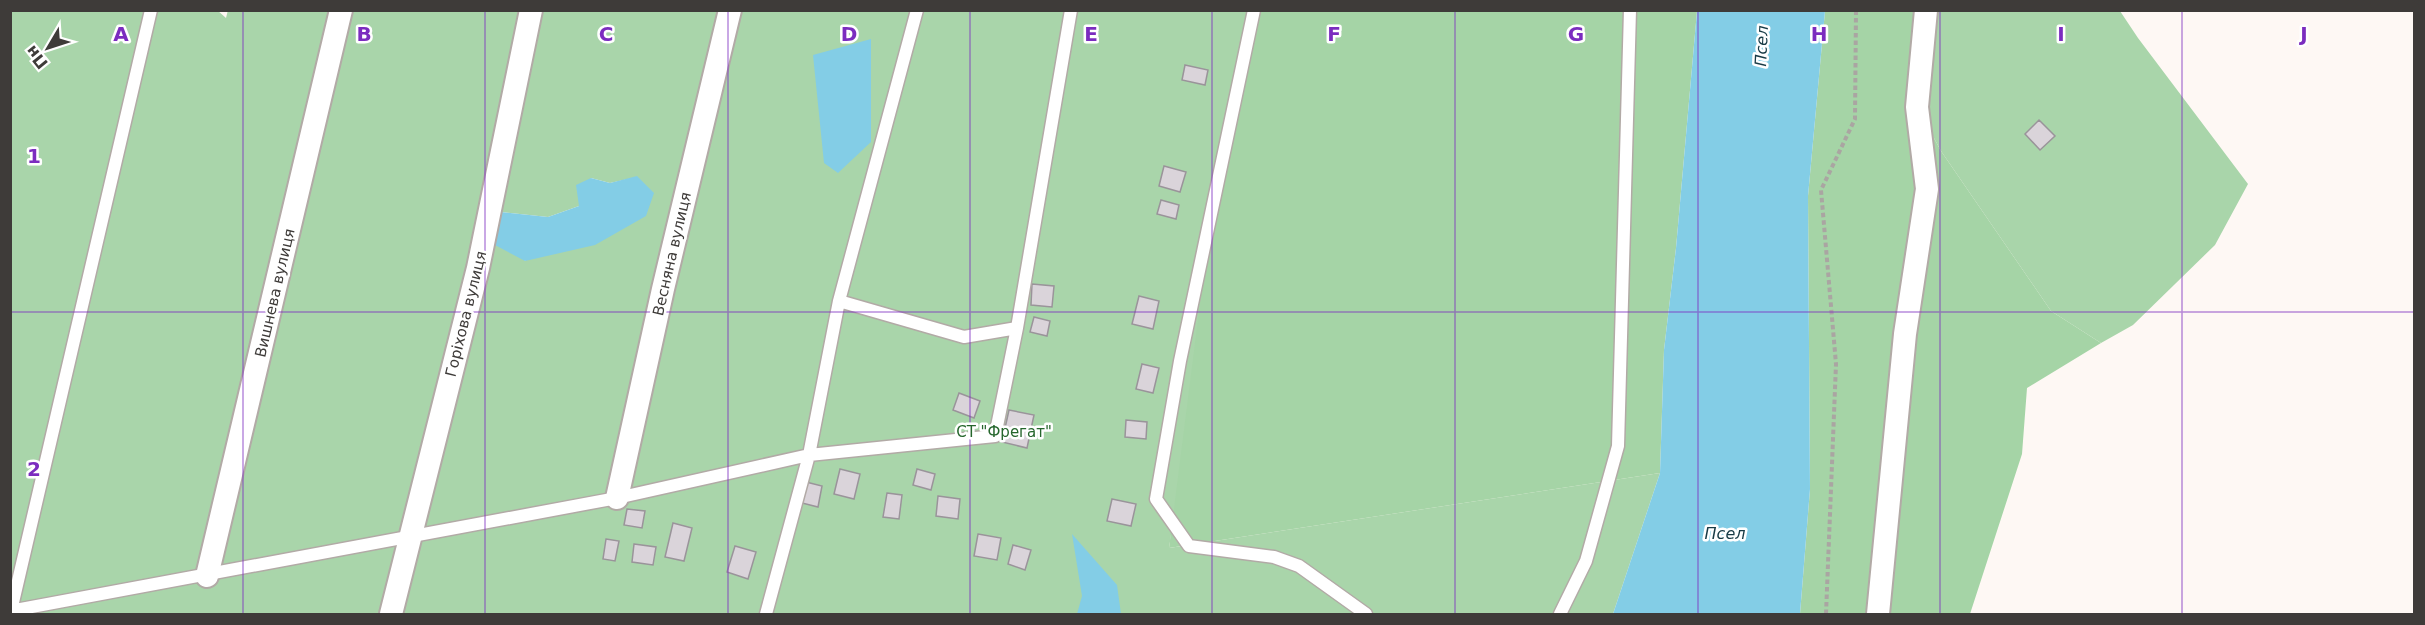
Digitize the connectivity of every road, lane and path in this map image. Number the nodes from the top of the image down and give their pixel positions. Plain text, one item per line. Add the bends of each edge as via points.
1 (151, 10) edge
2 (341, 10) edge
3 (531, 10) edge
4 (730, 10) edge
5 (917, 10) edge
6 (1071, 10) edge
7 (1254, 10) edge
8 (1630, 10) edge
9 (1856, 10) edge
10 (1926, 10) edge
11 (839, 301) junction
12 (1017, 328) junction
13 (809, 455) junction
14 (617, 498) junction
15 (412, 535) junction
16 (207, 576) junction
17 (11, 611) edge
18 (391, 615) edge
19 (766, 615) edge
20 (1366, 615) edge
21 (1560, 615) edge
22 (1826, 615) edge
23 (1878, 615) edge

1 - 17 lane
2 - 16 street, Вишнева вулиця
3 - 15 street, Горіхова вулиця via 478,268
4 - 14 street, Весняна вулиця
5 - 11 lane
6 - 12 lane
7 - 20 lane via 1180,361 1156,499 1189,546 1274,557 1299,566
8 - 21 lane via 1618,446 1586,561
9 - 22 path via 1855,118 1821,190 1836,364
10 - 23 street via 1917,107 1927,189 1905,334
11 - 12 lane via 964,337
11 - 13 lane
12 - 13 lane via 996,436
13 - 14 lane
13 - 19 lane
14 - 15 lane
15 - 16 lane
15 - 18 street, Горіхова вулиця
16 - 17 lane

